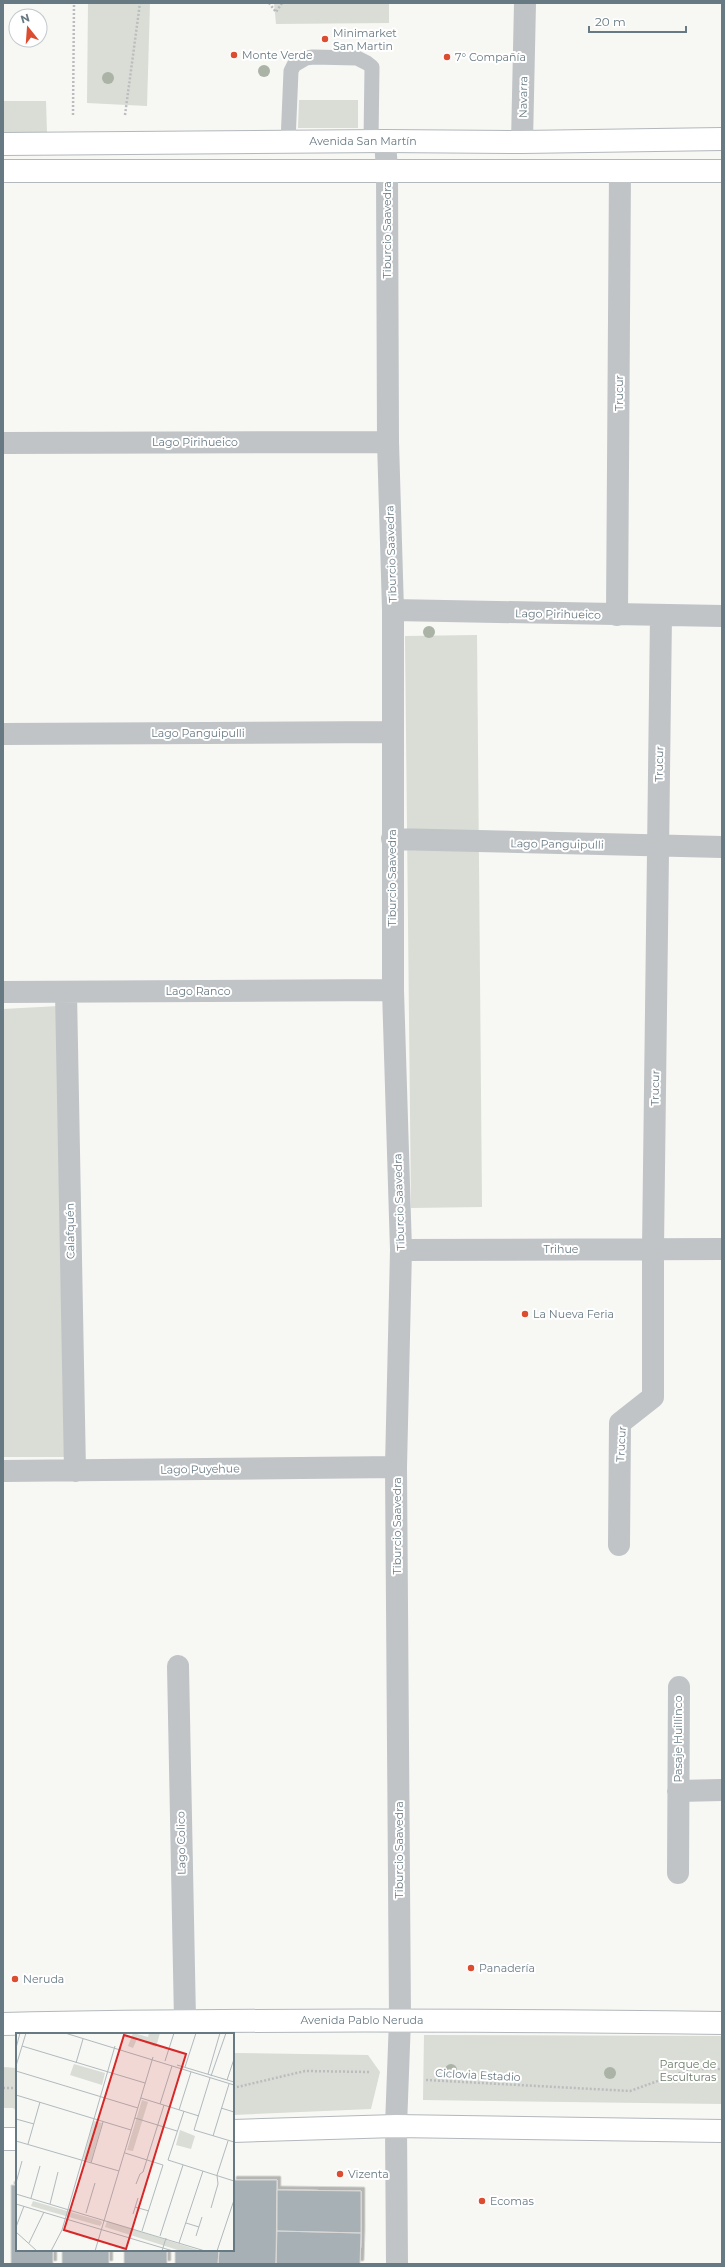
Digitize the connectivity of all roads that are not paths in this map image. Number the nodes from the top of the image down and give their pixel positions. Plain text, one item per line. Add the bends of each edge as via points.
1 (525, 3) edge
2 (722, 139) edge
3 (378, 141) junction
4 (288, 142) junction
5 (522, 142) junction
6 (3, 144) edge
7 (388, 170) junction
8 (3, 171) edge
9 (620, 171) junction
10 (722, 171) edge
11 (388, 442) junction
12 (3, 443) edge
13 (393, 610) junction
14 (617, 615) junction
15 (660, 615) junction
16 (722, 616) edge
17 (392, 732) junction
18 (3, 734) edge
19 (392, 839) junction
20 (658, 846) junction
21 (722, 847) edge
22 (393, 990) junction
23 (3, 992) edge
24 (66, 992) junction
25 (653, 1248) junction
26 (722, 1249) edge
27 (401, 1250) junction
28 (396, 1467) junction
29 (3, 1471) edge
30 (75, 1471) junction
31 (619, 1545) dead end
32 (178, 1666) dead end
33 (678, 1687) dead end
34 (722, 1790) edge
35 (678, 1791) junction
36 (678, 1873) dead end
37 (185, 2020) junction
38 (400, 2020) junction
39 (722, 2023) edge
40 (3, 2024) edge
41 (396, 2126) junction
42 (234, 2131) edge
43 (722, 2131) edge
44 (3, 2139) edge
45 (16, 2139) edge
46 (397, 2264) edge

1 - 5 street, Navarra
2 - 5 main road, Avenida San Martín
3 - 4 main road, Avenida San Martín
3 - 4 lane via 372,68 368,62 357,58 313,57 300,61 291,71
3 - 5 main road, Avenida San Martín
3 - 7 street, Tiburcio Saavedra
4 - 6 main road, Avenida San Martín
7 - 8 main road
7 - 9 main road
7 - 11 street, Tiburcio Saavedra
9 - 10 main road
9 - 14 street, Trucur
11 - 12 street, Lago Pirihueico
11 - 13 street, Tiburcio Saavedra
13 - 14 street, Lago Pirihueico
13 - 17 street, Tiburcio Saavedra
14 - 15 street, Lago Pirihueico
15 - 16 street, Lago Pirihueico
15 - 20 street, Trucur
17 - 18 street, Lago Panguipulli
17 - 19 street, Tiburcio Saavedra
19 - 20 street, Lago Panguipulli
19 - 22 street, Tiburcio Saavedra
20 - 21 street, Lago Panguipulli
20 - 25 street, Trucur
22 - 24 street, Lago Ranco
22 - 27 street, Tiburcio Saavedra
23 - 24 street, Lago Ranco
24 - 30 street, Calafquén
25 - 26 street, Trihue
25 - 27 street, Trihue
25 - 31 street, Trucur via 653,1397 620,1423
27 - 28 street, Tiburcio Saavedra
28 - 30 street, Lago Puyehue
28 - 38 street, Tiburcio Saavedra
29 - 30 street, Lago Puyehue
32 - 37 street, Lago Colico
33 - 35 street, Pasaje Huillinco
34 - 35 street, Pasaje Huillinco
35 - 36 street, Pasaje Huillinco
37 - 38 main road, Avenida Pablo Neruda
37 - 40 main road, Avenida Pablo Neruda
38 - 39 main road, Avenida Pablo Neruda
38 - 41 street, Tiburcio Saavedra
41 - 42 main road
41 - 43 main road
41 - 46 street, Tiburcio Saavedra
44 - 45 main road

